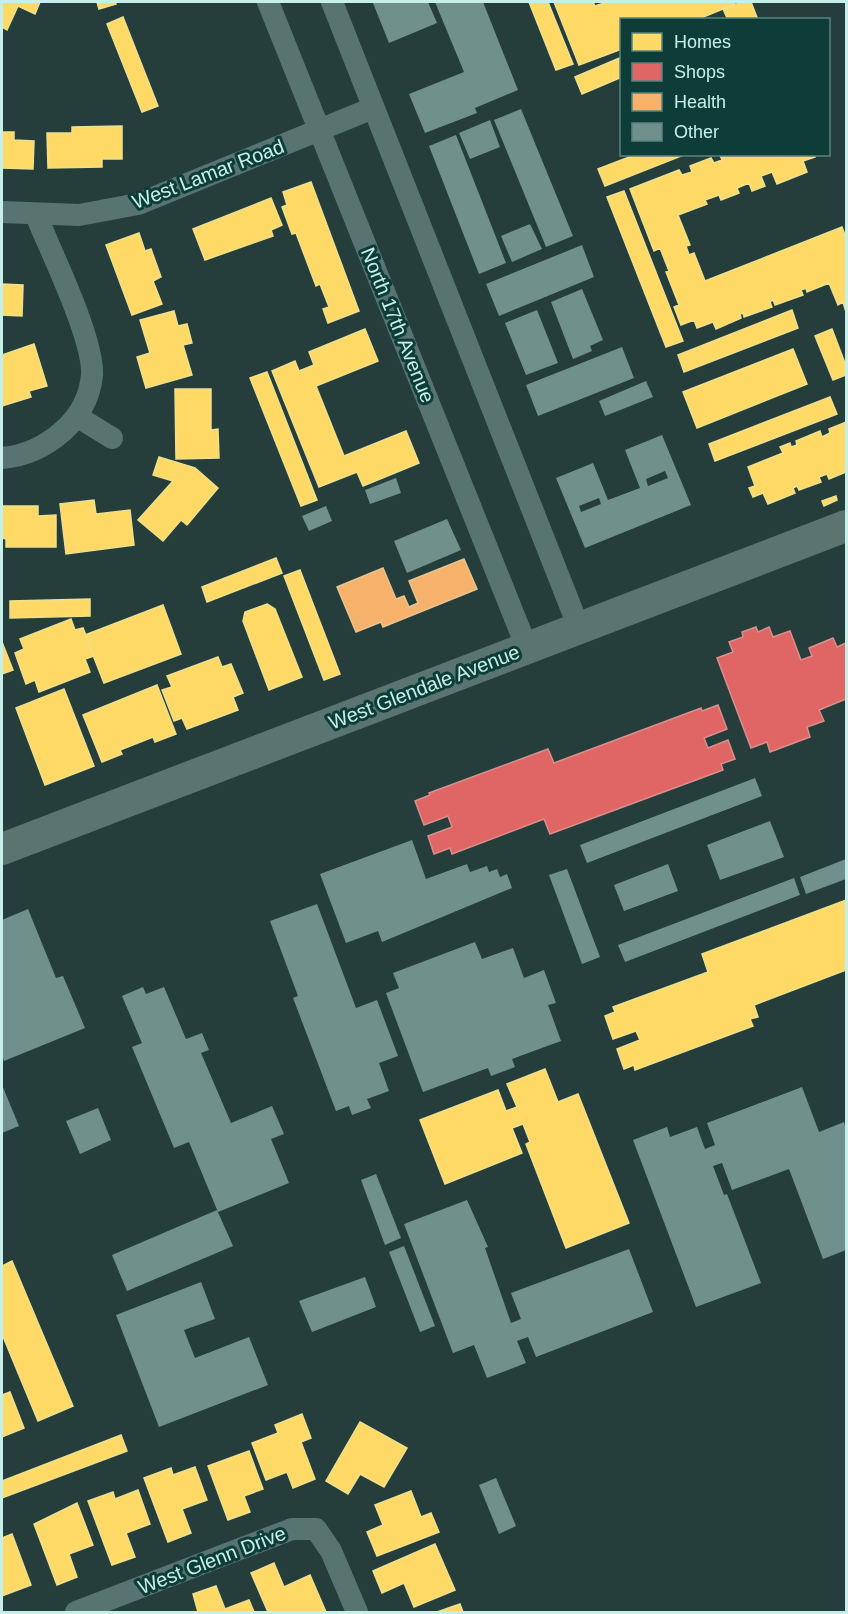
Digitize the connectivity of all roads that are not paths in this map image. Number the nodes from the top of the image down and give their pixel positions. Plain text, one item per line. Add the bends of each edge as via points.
1 (268, 2) edge
2 (332, 2) edge
3 (373, 108) junction
4 (320, 130) junction
5 (2, 212) edge
6 (36, 215) junction
7 (78, 417) junction
8 (112, 438) dead end
9 (2, 458) edge
10 (846, 526) edge
11 (579, 628) junction
12 (527, 648) junction
13 (2, 849) edge
14 (76, 1612) edge
15 (357, 1612) edge

1 - 4 street, North 17th Avenue
2 - 3 street
3 - 4 street, West Lamar Road
3 - 11 street
4 - 6 street, West Lamar Road via 138,204 79,215
4 - 12 street, North 17th Avenue
5 - 6 street, West Lamar Road
6 - 7 street via 72,302 88,354 92,375
7 - 8 street
7 - 9 street via 39,449
10 - 11 main road, West Glendale Avenue
11 - 12 main road, West Glendale Avenue
12 - 13 main road, West Glendale Avenue
14 - 15 street, West Glenn Drive via 292,1529 316,1529 331,1551

